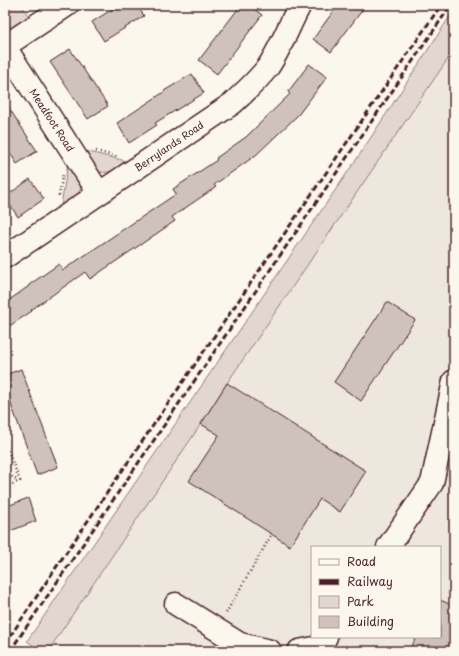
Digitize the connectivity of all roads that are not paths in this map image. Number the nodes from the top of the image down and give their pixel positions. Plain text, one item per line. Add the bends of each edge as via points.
1 (67, 5) edge
2 (300, 5) edge
3 (5, 46) edge
4 (99, 193) junction
5 (5, 257) edge
6 (454, 381) edge
7 (389, 546) edge
8 (176, 604) dead end
9 (325, 638) edge
10 (270, 651) edge
11 (299, 651) edge

1 - 3 street, Meadfoot Road
2 - 4 street, Berrylands Road via 268,67 245,92 233,103
3 - 4 street, Meadfoot Road
4 - 5 street, Berrylands Road
6 - 7 street via 432,483
8 - 10 street via 240,644
9 - 11 street via 319,647

